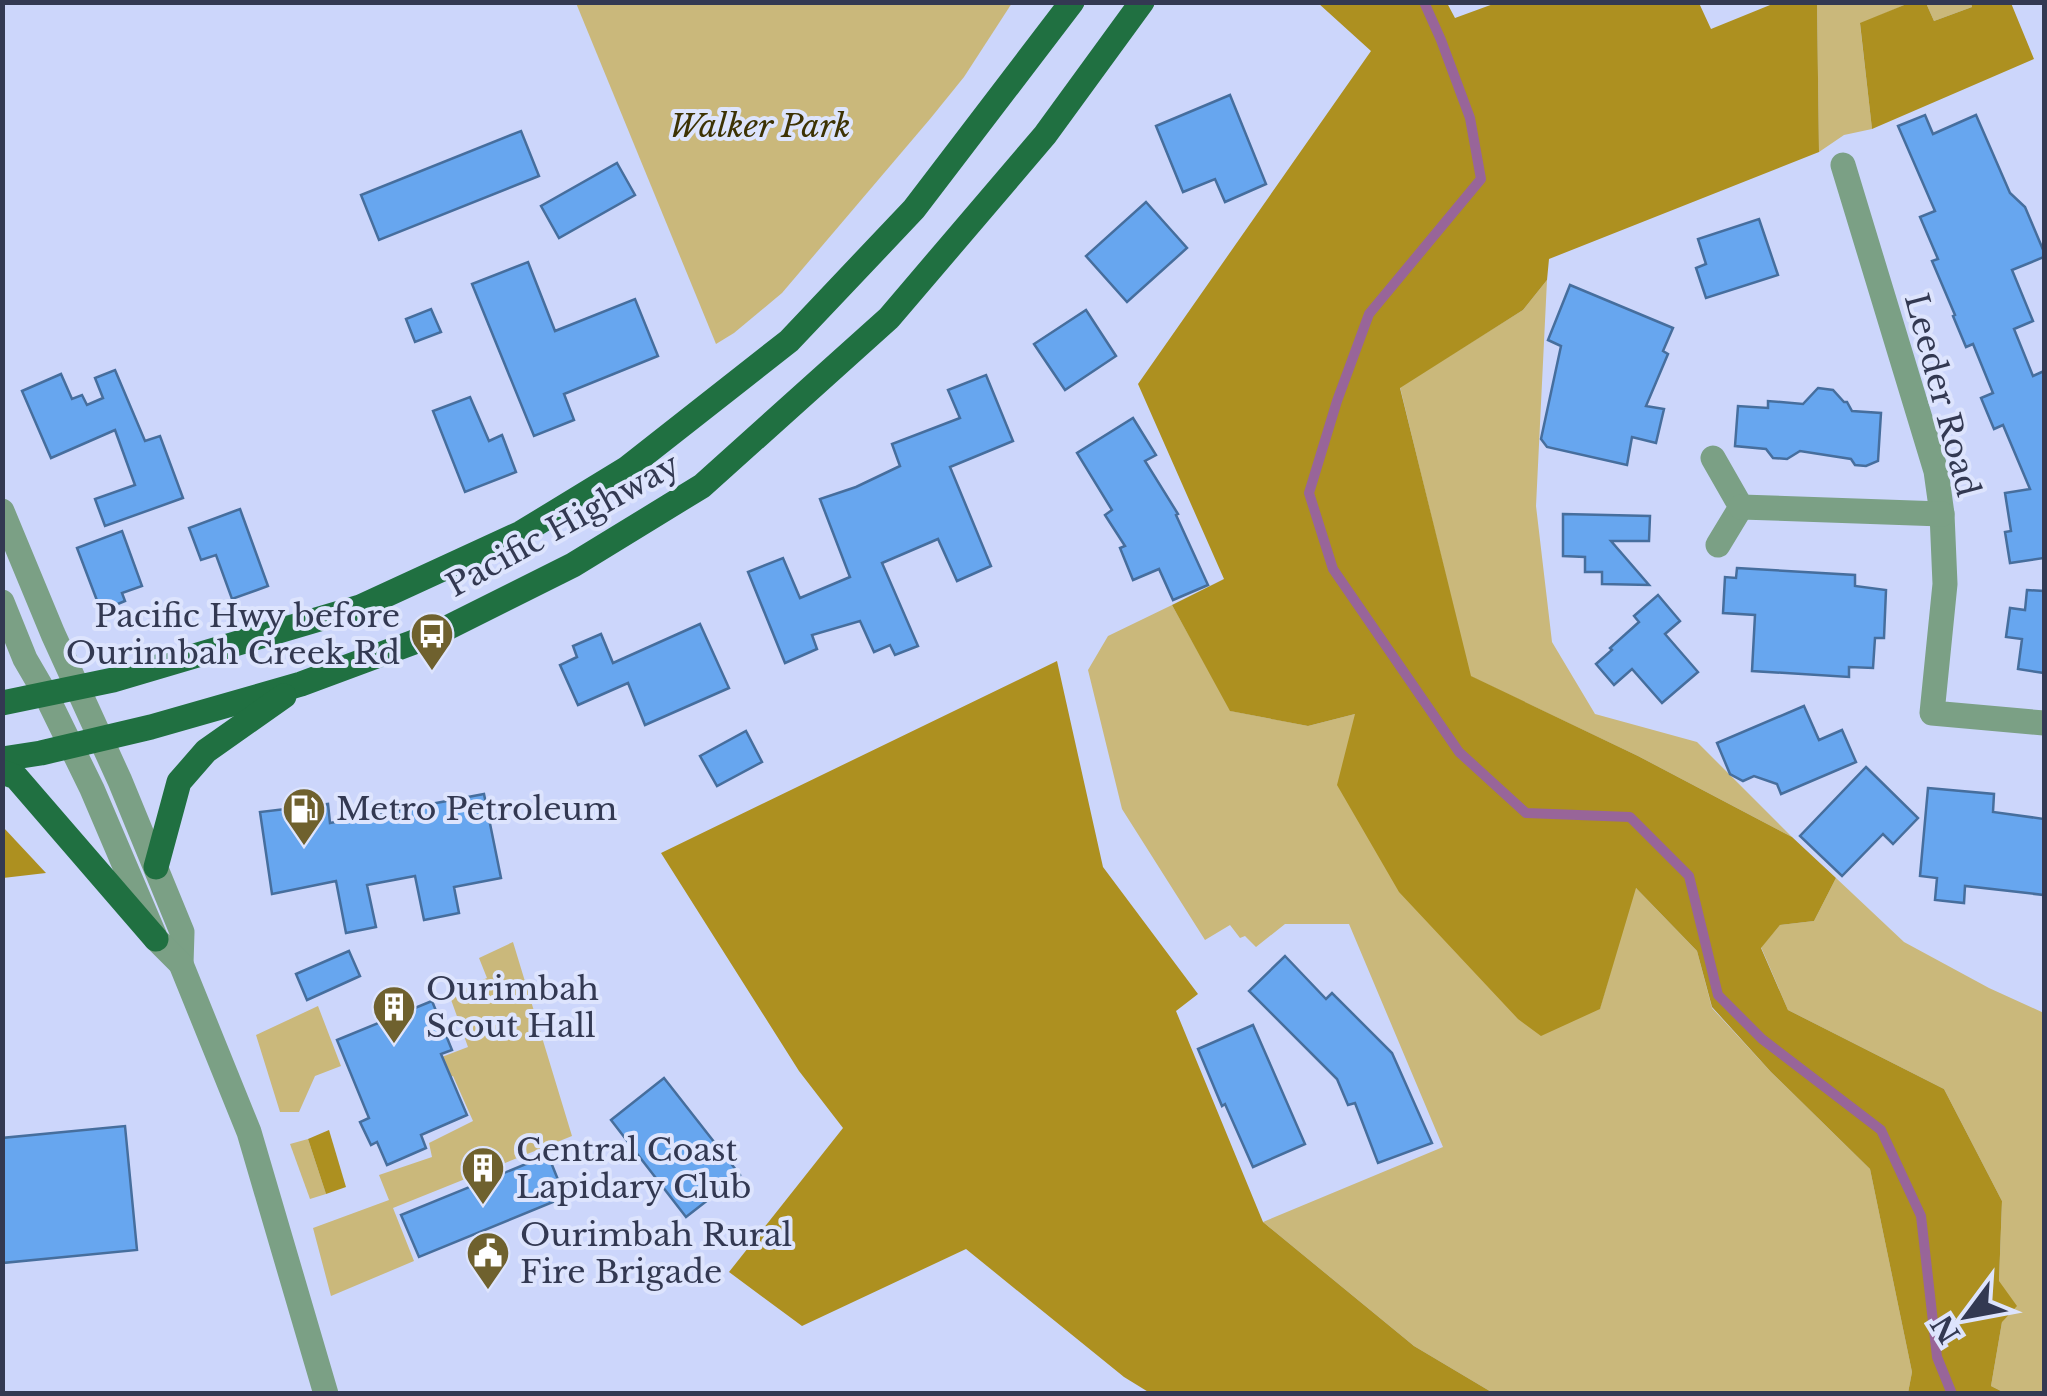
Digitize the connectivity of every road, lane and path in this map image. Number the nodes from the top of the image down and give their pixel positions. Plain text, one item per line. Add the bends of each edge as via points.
1 (1072, 2) edge
2 (1142, 2) edge
3 (1843, 165) dead end
4 (1713, 458) dead end
5 (1741, 507) junction
6 (2, 511) edge
7 (1942, 514) junction
8 (1718, 545) dead end
9 (2, 602) edge
10 (300, 684) junction
11 (78, 688) junction
12 (46, 696) junction
13 (2, 703) edge
14 (2044, 723) edge
15 (101, 739) junction
16 (71, 746) junction
17 (2, 759) edge
18 (2, 772) edge
19 (156, 867) junction
20 (156, 939) junction
21 (181, 964) junction
22 (326, 1394) edge

1 - 11 main road, Pacific Highway via 914,210 814,315 626,469 522,533 360,607
2 - 10 main road, Pacific Highway via 1045,135 889,318 702,486 573,565 433,635
3 - 7 street, Leeder Road via 1936,471
4 - 5 street
5 - 7 street
5 - 8 street
6 - 11 street
7 - 14 street, Leeder Road via 1945,584 1932,713
9 - 12 street
10 - 15 main road, Pacific Highway
10 - 19 main road via 206,751 178,782
11 - 12 main road, Pacific Highway
11 - 15 street
12 - 13 main road, Pacific Highway
12 - 16 street
15 - 16 main road, Pacific Highway
15 - 19 street
16 - 17 main road, Pacific Highway
16 - 20 street
18 - 20 main road via 16,777
19 - 21 street via 182,932
20 - 21 street
21 - 22 street via 249,1132

